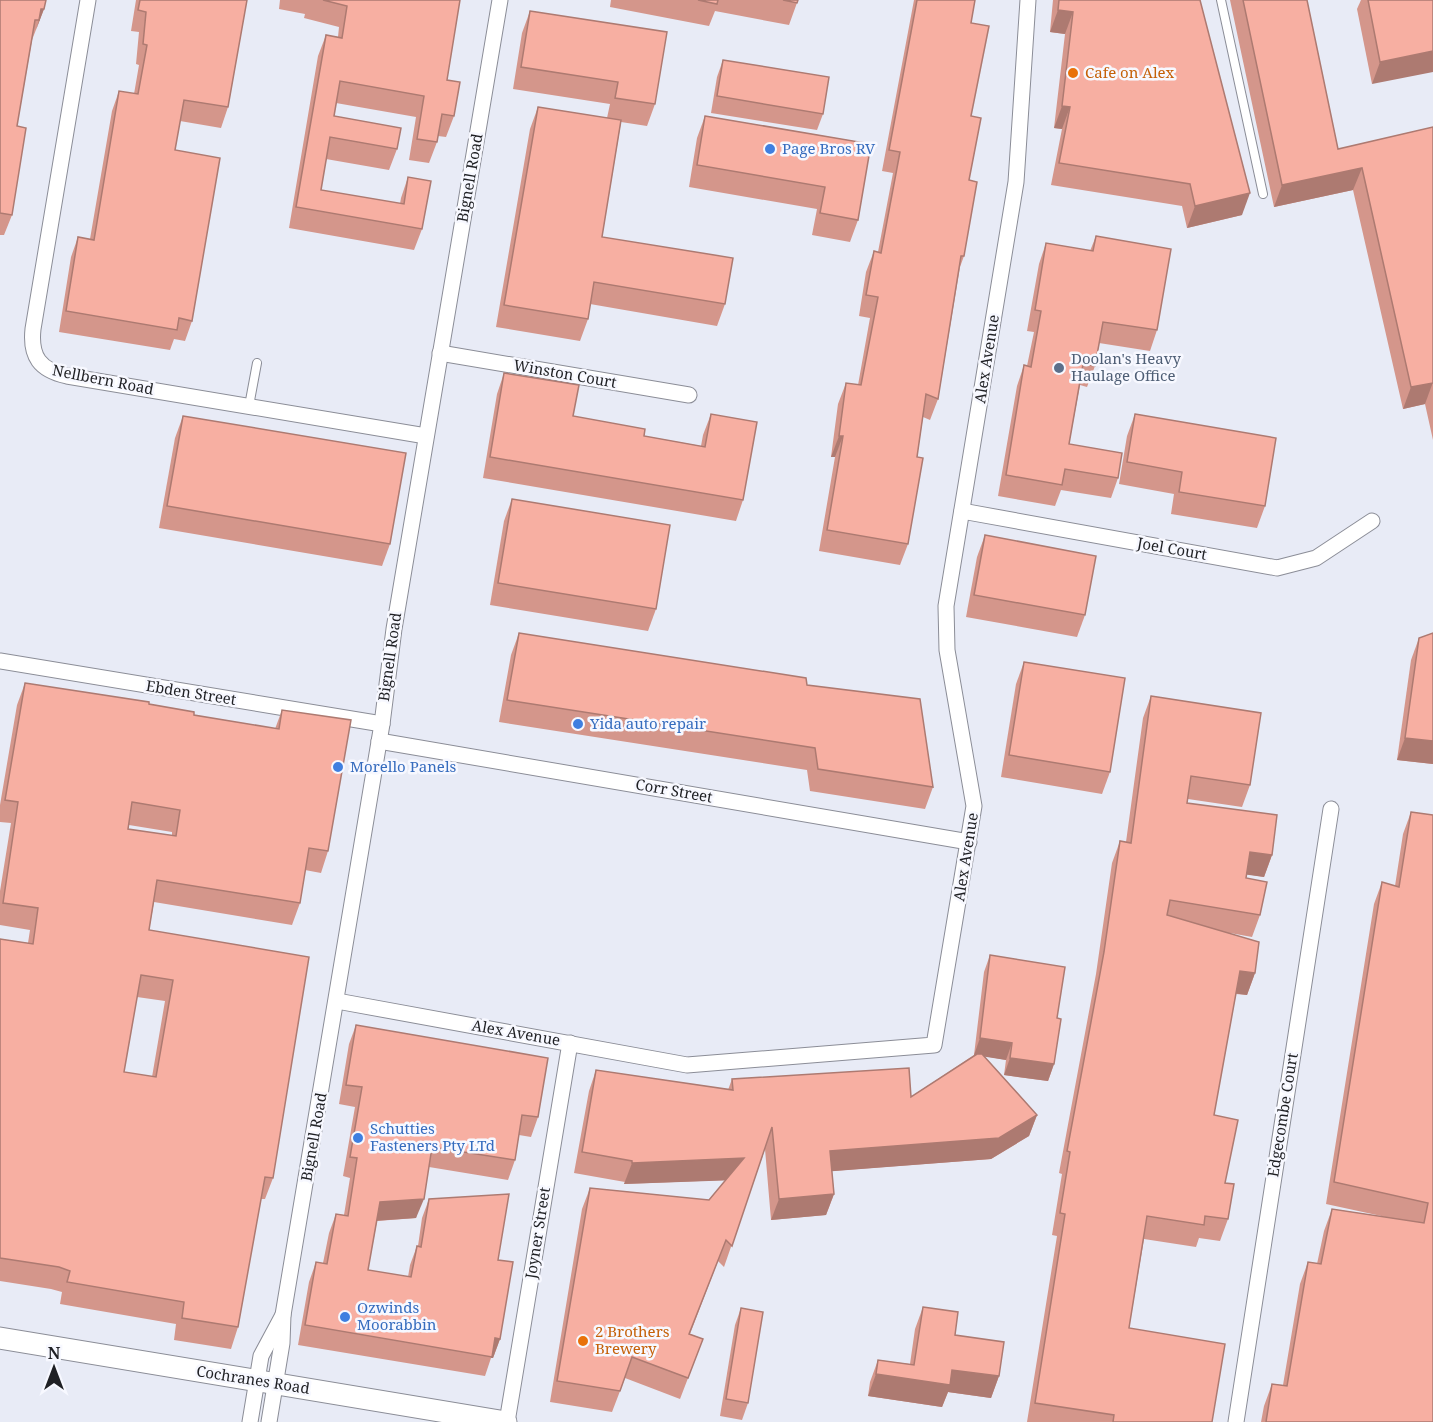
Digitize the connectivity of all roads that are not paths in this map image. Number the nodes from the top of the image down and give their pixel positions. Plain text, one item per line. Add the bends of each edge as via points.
1 (88, 0) edge
2 (500, 0) edge
3 (1028, 0) edge
4 (1221, 0) edge
5 (1263, 194) dead end
6 (440, 353) junction
7 (257, 363) dead end
8 (689, 395) dead end
9 (249, 406) junction
10 (426, 436) junction
11 (962, 511) junction
12 (1372, 521) dead end
13 (0, 663) edge
14 (382, 724) junction
15 (379, 741) junction
16 (1331, 808) dead end
17 (969, 842) junction
18 (337, 1001) junction
19 (570, 1043) junction
20 (0, 1338) edge
21 (266, 1382) junction
22 (456, 1418) edge
23 (250, 1422) edge
24 (269, 1422) edge
25 (506, 1422) edge
26 (1236, 1422) edge

1 - 9 street, Nellbern Road via 33,328 33,352 42,367 67,376
2 - 6 street, Bignell Road
3 - 11 street, Alex Avenue via 1016,182
4 - 5 lane
6 - 8 street, Winston Court
6 - 10 street, Bignell Road
7 - 9 lane
9 - 10 street, Nellbern Road
10 - 14 street, Bignell Road
11 - 12 street, Joel Court via 1277,568 1316,558
11 - 17 street, Alex Avenue via 944,628 974,806
13 - 14 street, Ebden Street
14 - 15 street, Bignell Road
15 - 17 street, Corr Street
15 - 18 street, Bignell Road
16 - 26 street, Edgecombe Court
17 - 19 street, Alex Avenue via 934,1044 687,1065
18 - 19 street, Alex Avenue
18 - 21 street, Bignell Road via 283,1315 262,1353
19 - 25 street, Joyner Street
20 - 21 street, Cochranes Road
21 - 22 street, Cochranes Road
21 - 23 street
21 - 24 street
22 - 25 street, Cochranes Road

